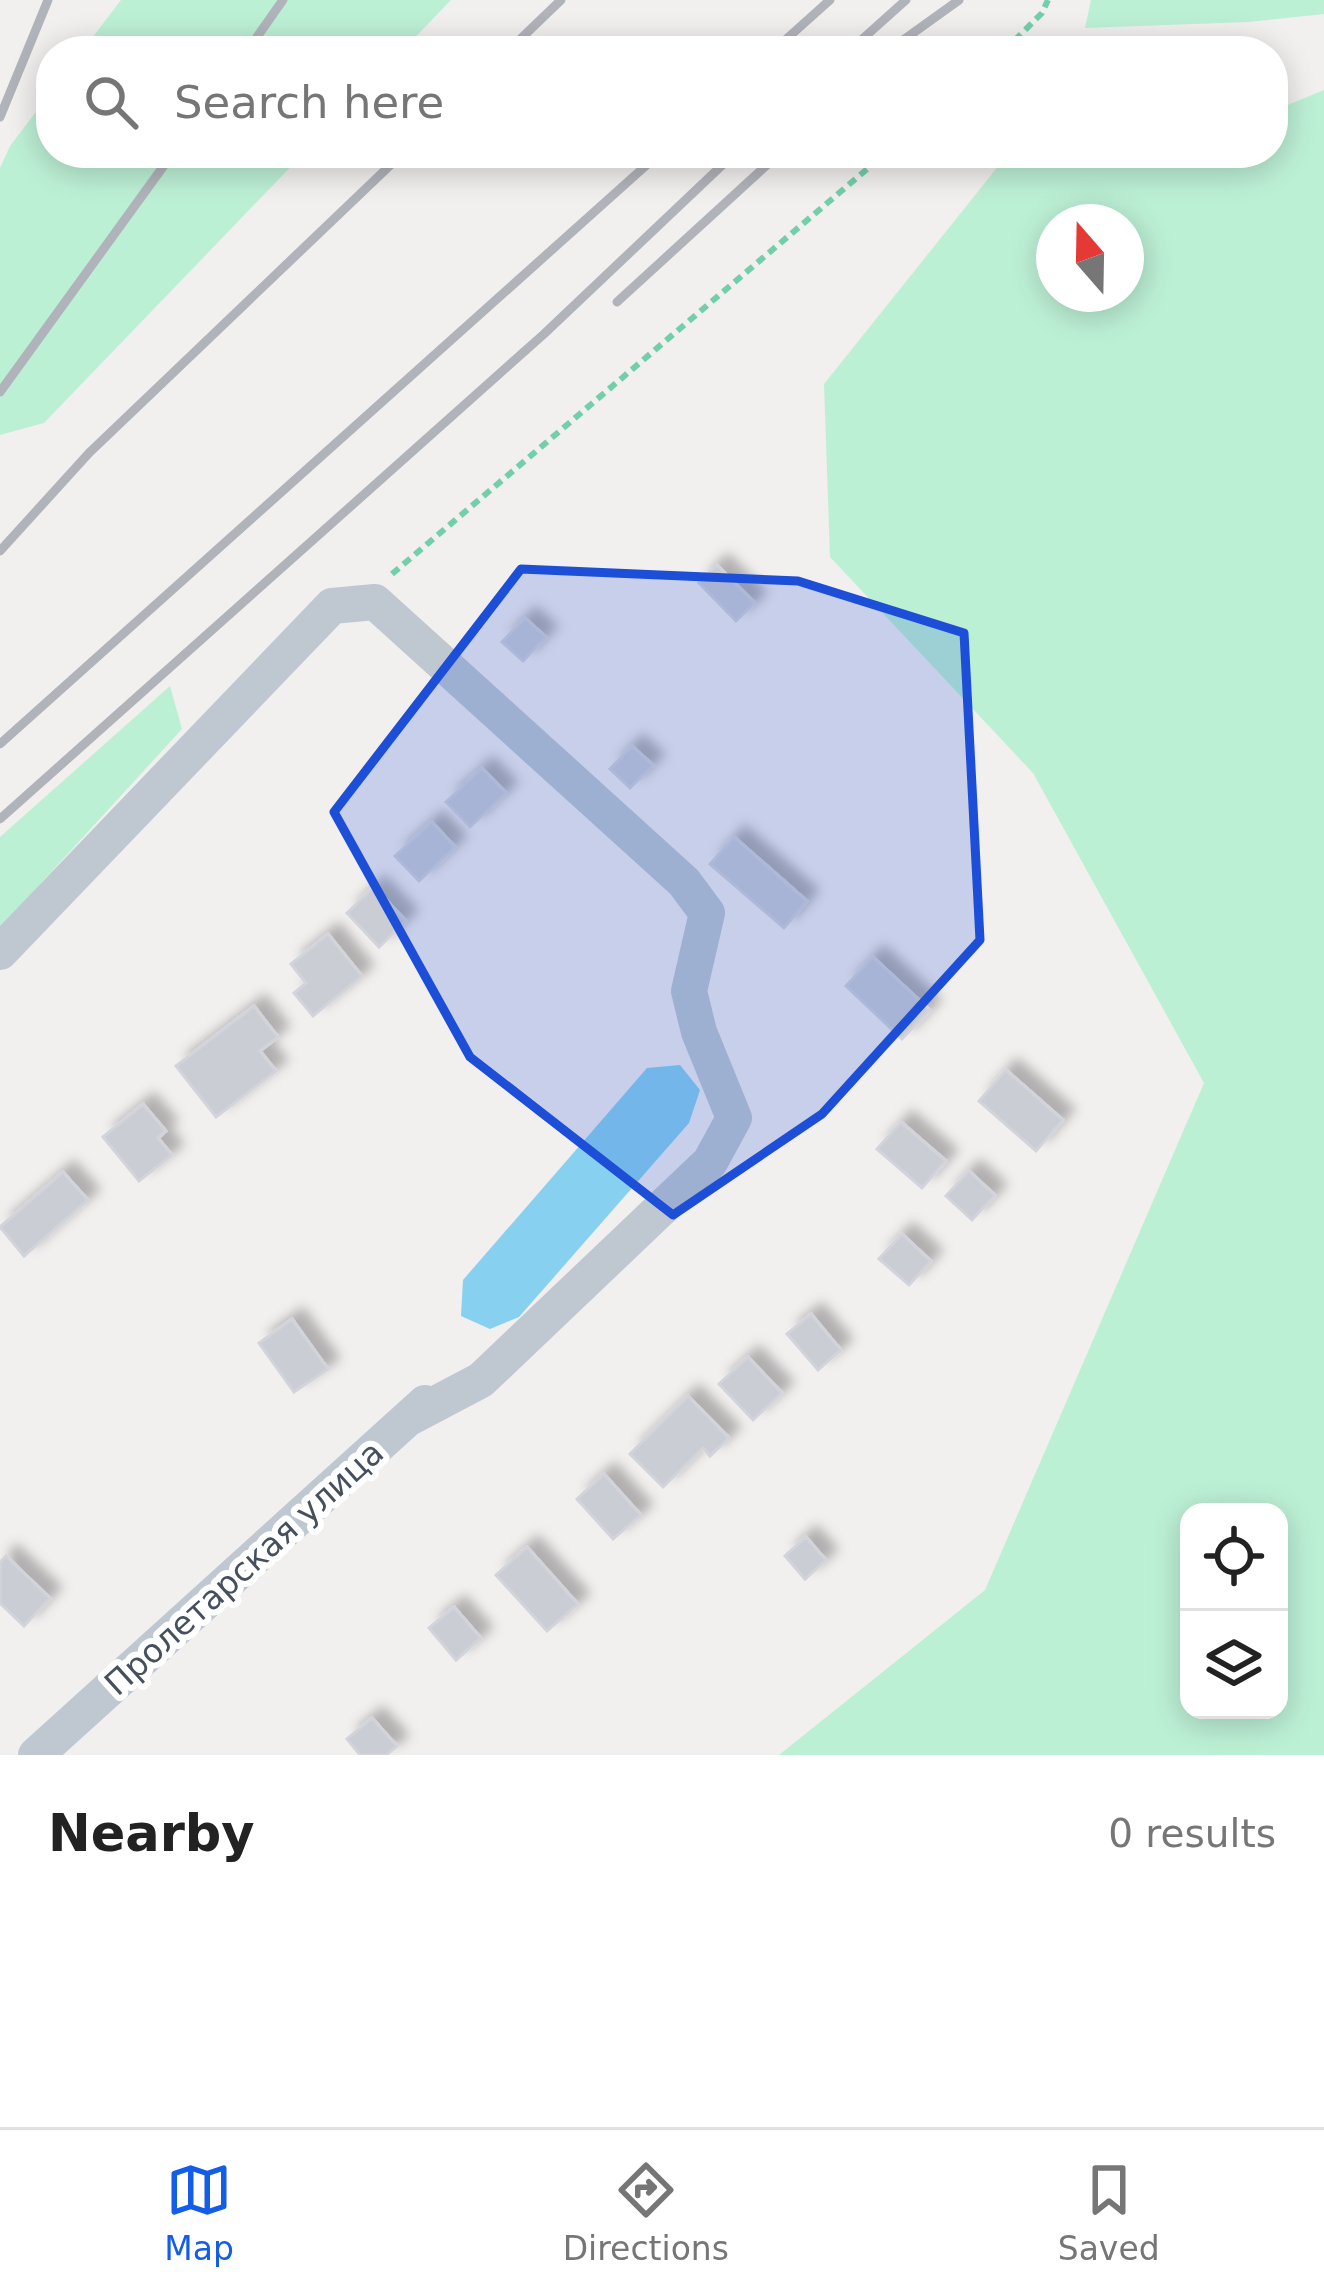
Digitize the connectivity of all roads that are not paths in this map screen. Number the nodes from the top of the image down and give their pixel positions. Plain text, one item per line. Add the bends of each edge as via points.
1 (0, 952) edge
2 (452, 1379) dead end
3 (409, 1418) junction
4 (36, 1755) edge

1 - 3 street via 332,605 376,602 684,882 707,913 689,991 734,1118 710,1162 481,1380
2 - 3 street, Пролетарская улица
3 - 4 street, Пролетарская улица

